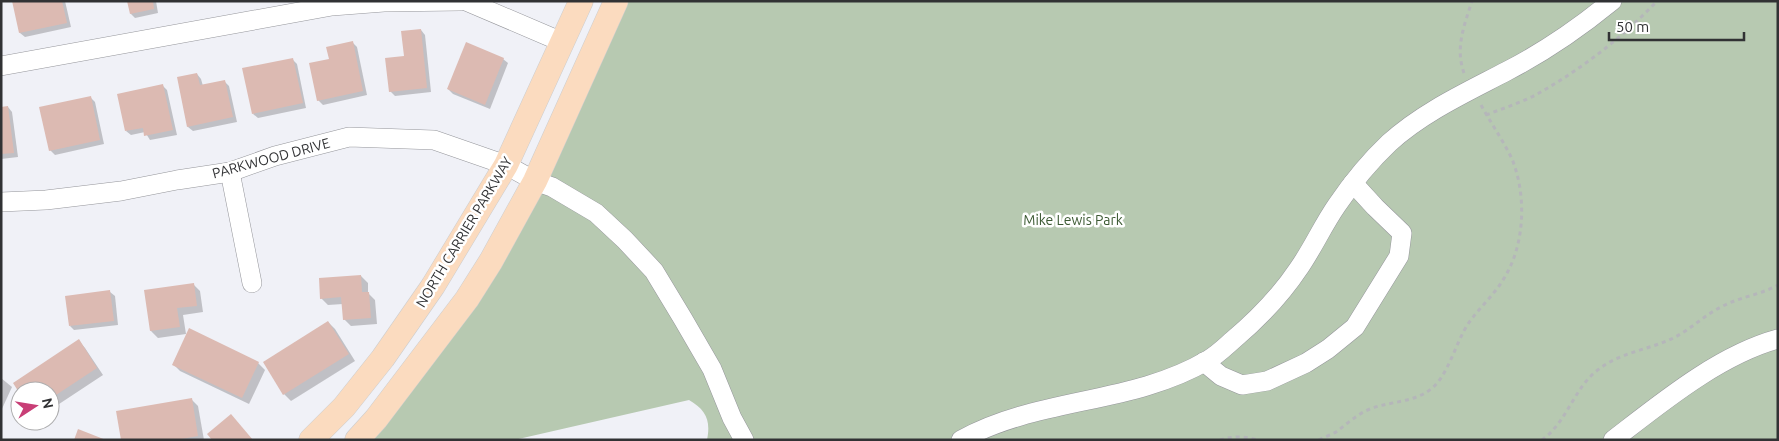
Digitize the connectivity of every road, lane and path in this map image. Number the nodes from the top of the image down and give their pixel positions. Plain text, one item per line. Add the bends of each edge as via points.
1 (460, 1) edge
2 (466, 1) edge
3 (581, 1) edge
4 (616, 1) edge
5 (1472, 1) edge
6 (1612, 1) edge
7 (1657, 1) edge
8 (562, 42) junction
9 (1, 66) edge
10 (1472, 89) junction
11 (1486, 115) junction
12 (506, 165) junction
13 (230, 172) junction
14 (535, 181) junction
15 (1353, 183) junction
16 (1, 202) edge
17 (252, 283) dead end
18 (1778, 285) edge
19 (1778, 339) edge
20 (1204, 362) junction
21 (732, 418) junction
22 (311, 440) edge
23 (357, 440) edge
24 (730, 440) edge
25 (744, 440) edge
26 (961, 440) edge
27 (1220, 440) edge
28 (1257, 440) edge
29 (1318, 440) edge
30 (1542, 440) edge
31 (1612, 440) edge

1 - 9 street via 332,6
2 - 8 street
3 - 8 main road, NORTH CARRIER PARKWAY
4 - 14 main road
5 - 10 path via 1460,39 1460,58
6 - 10 street via 1585,24 1547,48
7 - 11 path via 1592,59 1538,94
8 - 12 main road, NORTH CARRIER PARKWAY
10 - 11 path
10 - 15 street via 1415,122 1389,143
11 - 29 path via 1512,159 1519,183 1520,234 1505,278 1467,326 1448,366 1432,389 1409,400 1371,408
12 - 13 street, PARKWOOD DRIVE via 434,140 349,137 275,156
12 - 14 street, PARKWOOD DRIVE
12 - 22 main road, NORTH CARRIER PARKWAY via 433,286 388,350 344,407
13 - 16 street, PARKWOOD DRIVE via 121,191
13 - 17 street
14 - 21 street, PARKWOOD DRIVE via 552,187 596,213 654,271 712,369
14 - 23 main road via 468,299
15 - 20 street via 1299,268 1271,304 1243,332
15 - 20 street via 1402,233 1399,256 1355,327 1306,363 1267,381 1242,385 1221,376
18 - 30 path via 1723,306 1671,339 1618,357 1597,370 1582,385 1553,432
19 - 31 street via 1762,343 1712,368
20 - 26 street via 1135,391 1009,419
21 - 24 street
21 - 25 street, PARKWOOD DRIVE
27 - 28 path via 1230,437

